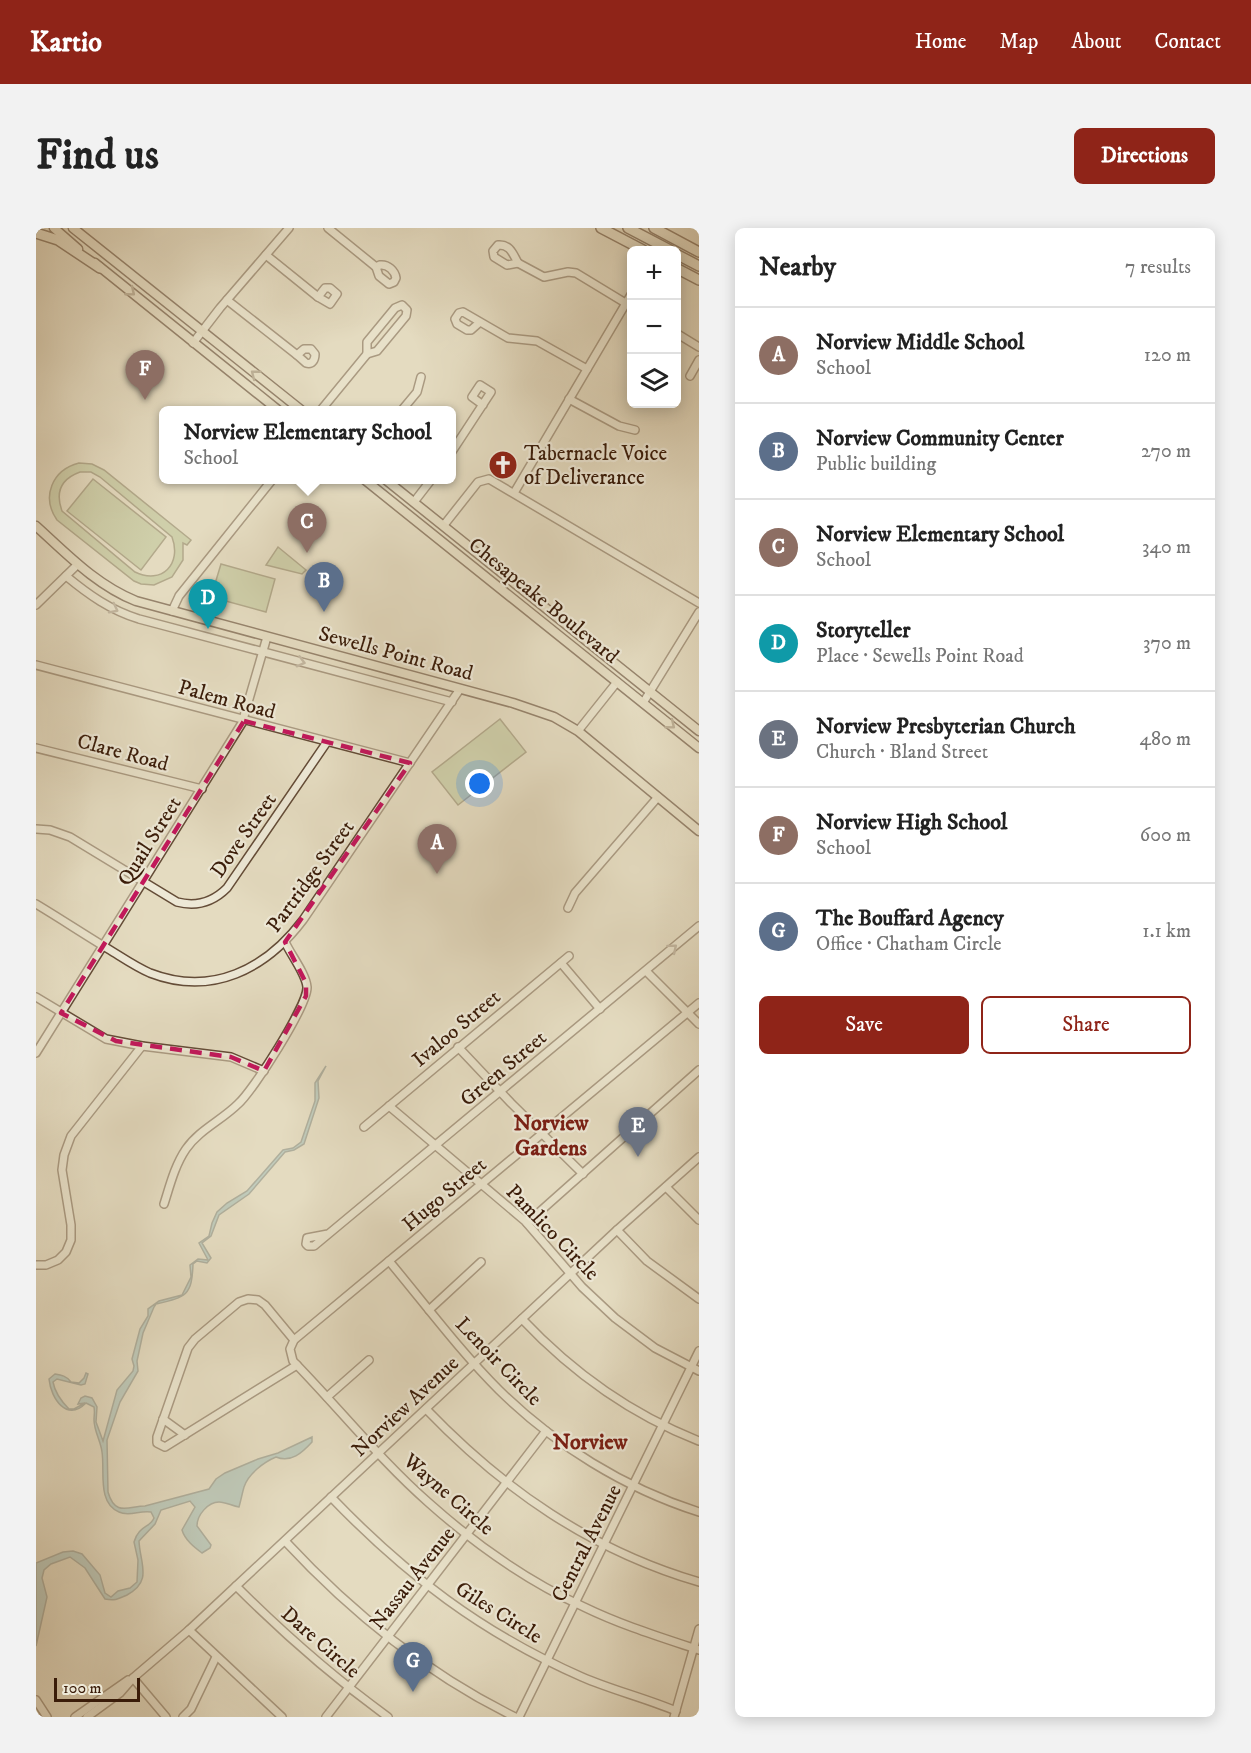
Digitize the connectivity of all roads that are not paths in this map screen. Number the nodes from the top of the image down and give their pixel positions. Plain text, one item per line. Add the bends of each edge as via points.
1 (54, 228) edge
2 (73, 228) edge
3 (289, 228) edge
4 (328, 228) edge
5 (601, 228) edge
6 (628, 228) edge
7 (654, 228) edge
8 (36, 233) edge
9 (635, 246) edge
10 (662, 246) edge
11 (699, 252) edge
12 (266, 255) junction
13 (681, 257) edge
14 (518, 263) dead end
15 (699, 266) edge
16 (100, 267) junction
17 (376, 267) dead end
18 (681, 271) edge
19 (699, 280) edge
20 (318, 297) dead end
21 (227, 300) junction
22 (627, 304) edge
23 (627, 307) edge
24 (480, 322) dead end
25 (201, 332) junction
26 (681, 336) edge
27 (193, 343) junction
28 (699, 347) edge
29 (367, 354) junction
30 (297, 355) dead end
31 (699, 360) edge
32 (587, 369) junction
33 (421, 376) dead end
34 (690, 376) dead end
35 (570, 399) junction
36 (483, 405) dead end
37 (272, 406) edge
38 (295, 406) edge
39 (325, 406) edge
40 (406, 406) edge
41 (635, 430) dead end
42 (456, 446) edge
43 (269, 484) edge
44 (370, 484) edge
45 (391, 484) edge
46 (428, 484) edge
47 (514, 493) junction
48 (414, 502) junction
49 (444, 525) junction
50 (36, 526) edge
51 (78, 564) junction
52 (66, 576) junction
53 (699, 603) edge
54 (36, 605) edge
55 (172, 611) junction
56 (699, 612) edge
57 (267, 637) junction
58 (263, 652) junction
59 (36, 666) edge
60 (617, 682) junction
61 (460, 688) junction
62 (650, 692) junction
63 (452, 702) junction
64 (643, 703) junction
65 (244, 721) junction
66 (578, 731) junction
67 (699, 731) edge
68 (327, 742) junction
69 (36, 748) edge
70 (699, 748) edge
71 (410, 763) junction
72 (201, 789) junction
73 (658, 797) junction
74 (36, 829) edge
75 (699, 831) edge
76 (143, 882) junction
77 (36, 904) edge
78 (568, 908) dead end
79 (699, 926) edge
80 (285, 942) junction
81 (103, 946) junction
82 (569, 956) dead end
83 (561, 963) junction
84 (646, 970) junction
85 (36, 997) edge
86 (699, 1004) edge
87 (600, 1009) junction
88 (689, 1012) junction
89 (62, 1013) junction
90 (699, 1024) edge
91 (142, 1046) junction
92 (458, 1047) junction
93 (36, 1053) edge
94 (699, 1070) edge
95 (264, 1071) junction
96 (500, 1092) junction
97 (389, 1106) junction
98 (364, 1127) dead end
99 (541, 1134) junction
100 (436, 1145) junction
101 (699, 1157) edge
102 (583, 1174) junction
103 (483, 1184) junction
104 (666, 1187) junction
105 (164, 1204) dead end
106 (699, 1220) edge
107 (527, 1223) junction
108 (617, 1230) junction
109 (328, 1234) dead end
110 (389, 1261) junction
111 (481, 1262) dead end
112 (36, 1265) edge
113 (570, 1274) junction
114 (699, 1299) edge
115 (429, 1310) junction
116 (522, 1319) junction
117 (294, 1340) junction
118 (699, 1352) edge
119 (369, 1360) dead end
120 (474, 1364) junction
121 (297, 1365) junction
122 (691, 1367) junction
123 (699, 1371) edge
124 (327, 1397) junction
125 (426, 1409) junction
126 (164, 1419) junction
127 (662, 1426) junction
128 (546, 1431) junction
129 (185, 1435) junction
130 (699, 1441) edge
131 (379, 1452) junction
132 (506, 1483) junction
133 (633, 1485) junction
134 (331, 1497) junction
135 (699, 1512) edge
136 (466, 1534) junction
137 (285, 1541) junction
138 (604, 1544) junction
139 (699, 1582) edge
140 (236, 1586) junction
141 (427, 1586) junction
142 (574, 1602) junction
143 (699, 1629) edge
144 (189, 1630) junction
145 (388, 1637) junction
146 (696, 1649) edge
147 (216, 1657) junction
148 (546, 1660) junction
149 (133, 1678) junction
150 (348, 1688) junction
151 (36, 1700) edge
152 (675, 1714) edge
153 (47, 1717) edge
154 (75, 1717) edge
155 (87, 1717) edge
156 (166, 1717) edge
157 (183, 1717) edge
158 (282, 1717) edge
159 (326, 1717) edge
160 (387, 1717) edge
161 (517, 1717) edge

1 - 16 main road
2 - 25 main road
3 - 12 street
4 - 17 street
5 - 9 highway
6 - 10 highway
7 - 11 highway
8 - 16 highway via 58,240
12 - 20 street
12 - 21 street
13 - 15 highway
14 - 22 street via 544,277 576,273
16 -> 27 main road
18 - 19 highway
21 - 25 street
21 - 30 street
23 - 32 street
24 - 32 street via 508,338 537,341
25 - 27 street
38 -> 25 main road
26 - 28 street
27 - 37 main road
29 - 29 street via 376,351 406,316 406,307 395,308 367,342
29 - 39 street
31 - 34 street
32 - 35 street
33 - 40 street via 417,392
35 - 41 street via 619,426
35 - 47 street
36 - 42 street
43 - 55 street via 179,596
44 - 60 main road, Chesapeake Boulevard
45 - 48 main road, Chesapeake Boulevard
46 - 48 street
47 - 49 street via 489,479 481,480
47 - 53 street
48 - 49 main road, Chesapeake Boulevard
49 - 62 main road, Chesapeake Boulevard
50 - 51 main road, Sewells Point Road
51 - 52 street
51 - 55 main road, Sewells Point Road via 120,595
52 - 54 street
52 -> 58 street, Sewells Point Road via 98,601 126,615
55 - 57 main road, Sewells Point Road
56 - 62 street
57 - 58 street, Quail Street
57 - 61 main road, Sewells Point Road
58 -> 63 street, Sewells Point Road
58 - 65 street, Quail Street
59 - 65 street, Palem Road
60 - 64 main road, Chesapeake Boulevard
60 - 66 street
61 - 63 street, Partridge Street
61 - 66 main road, Sewells Point Road via 538,711
62 - 64 street
62 - 67 main road, Chesapeake Boulevard
63 - 71 street, Partridge Street
64 -> 70 main road, Chesapeake Boulevard
65 - 68 street, Palem Road
65 - 72 street, Quail Street
66 - 73 main road, Sewells Point Road
68 - 71 street, Palem Road
68 - 76 street, Dove Street via 222,894 206,902 183,903
69 - 72 street, Clare Road
71 - 80 street, Partridge Street
72 - 76 street, Quail Street
73 - 75 main road, Sewells Point Road
73 - 78 street via 575,893
74 - 76 street, Dove Street via 70,837
76 - 81 street, Quail Street
77 - 81 street, Partridge Street
84 -> 79 street, Green Street
80 - 81 street, Partridge Street via 242,972 200,981 151,973
80 - 95 street via 306,983 306,996
81 - 89 street, Quail Street
82 - 83 street, Ivaloo Street
83 - 87 street
83 - 92 street, Ivaloo Street
84 - 87 street, Green Street
84 - 88 street
85 - 89 street
86 - 88 street, Hugo Street
87 - 96 street, Green Street
88 - 90 street
88 - 99 street, Hugo Street
89 - 91 street via 106,1039
89 - 93 street, Quail Street
91 - 95 street via 231,1057
91 - 112 street via 71,1136 62,1170 71,1240 58,1260
92 - 96 street
92 - 97 street, Ivaloo Street
94 - 102 street
95 - 105 street via 238,1105 186,1148
96 - 99 street
96 - 100 street, Green Street
97 - 98 street, Ivaloo Street
97 - 100 street, Pamlico Circle
99 - 102 street
99 - 103 street, Hugo Street
100 - 103 street, Pamlico Circle
100 - 109 street, Green Street
101 - 104 street, Norview Avenue
102 - 107 street
103 - 107 street, Pamlico Circle
103 - 110 street, Hugo Street
104 - 106 street
104 - 108 street, Norview Avenue
107 - 113 street, Pamlico Circle
108 - 113 street, Norview Avenue
108 - 114 street via 647,1261
110 - 115 street, Lenoir Circle
110 - 117 street, Hugo Street
111 - 115 street
113 - 116 street, Norview Avenue
113 - 122 street, Pamlico Circle via 603,1309 630,1330
115 - 120 street, Lenoir Circle
116 - 120 street, Norview Avenue
116 - 127 street via 595,1385
117 - 121 street via 290,1354
117 - 126 street via 262,1302 239,1302 191,1344
118 - 122 street, Central Avenue
119 - 124 street
120 - 125 street, Norview Avenue
120 - 128 street, Lenoir Circle
121 - 124 street, Wayne Circle
121 - 129 street
122 - 123 street, Pamlico Circle
122 - 127 street, Central Avenue
124 - 131 street, Wayne Circle
125 - 131 street, Norview Avenue
125 - 132 street
126 - 129 street
126 - 129 street via 156,1440 159,1445 165,1447
127 - 130 street
127 - 133 street, Central Avenue
128 - 132 street, Nassau Avenue
128 - 133 street, Lenoir Circle
131 - 134 street, Norview Avenue
131 - 136 street, Wayne Circle
132 - 136 street, Nassau Avenue
132 - 138 street via 557,1519
133 - 135 street, Lenoir Circle
133 - 138 street, Central Avenue
134 - 137 street, Norview Avenue
134 - 141 street, Giles Circle
136 - 141 street, Nassau Avenue
136 - 142 street, Wayne Circle via 508,1564
137 - 140 street, Norview Avenue
137 - 145 street via 340,1597
138 - 139 street
138 - 142 street, Central Avenue
140 - 144 street, Norview Avenue
140 - 150 street, Dare Circle
141 - 145 street, Nassau Avenue
141 - 148 street, Giles Circle via 489,1629
142 - 146 street, Wayne Circle
142 - 148 street, Central Avenue
143 - 146 street
144 - 147 street
144 - 149 street, Norview Avenue
145 - 150 street, Nassau Avenue
145 - 161 street via 441,1675
146 - 152 street
147 - 157 street via 191,1709
147 - 158 street
148 - 152 street, Giles Circle
148 - 161 street, Central Avenue
149 - 154 street, Norview Avenue
149 - 155 street, Norview Avenue via 120,1693
149 - 156 street
150 - 159 street, Nassau Avenue
150 - 160 street, Dare Circle
151 - 153 street

